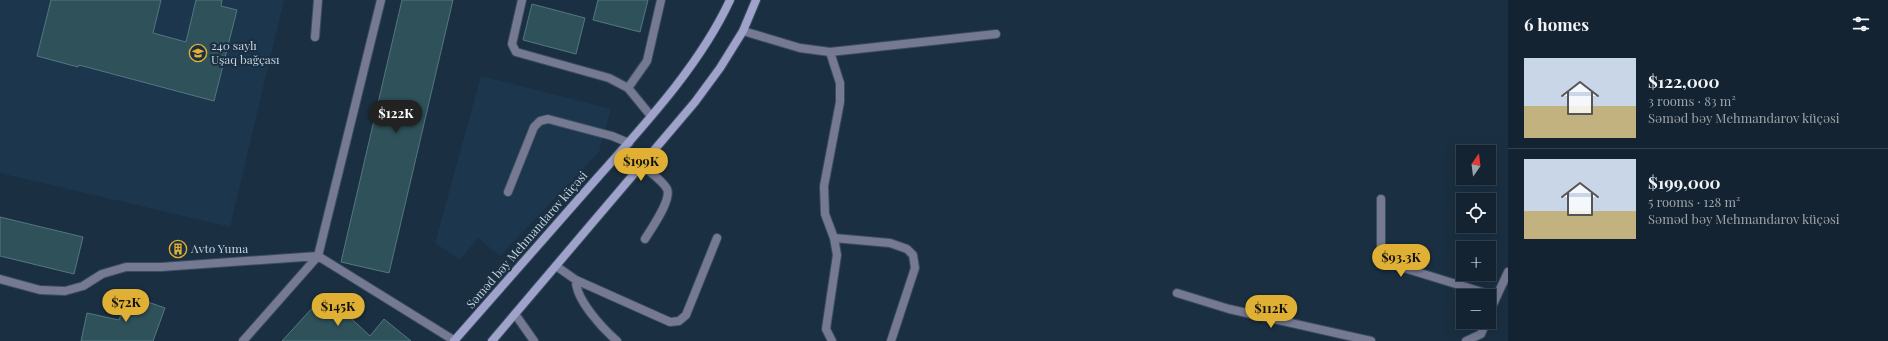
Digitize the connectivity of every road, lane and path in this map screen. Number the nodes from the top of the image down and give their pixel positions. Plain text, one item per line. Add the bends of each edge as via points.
1 (318, 0) edge
2 (381, 0) edge
3 (522, 0) edge
4 (661, 0) edge
5 (730, 0) edge
6 (756, 0) edge
7 (743, 31) junction
8 (996, 34) dead end
9 (315, 37) dead end
10 (830, 52) junction
11 (628, 88) junction
12 (651, 116) junction
13 (629, 143) junction
14 (642, 165) junction
15 (508, 192) dead end
16 (1381, 199) dead end
17 (717, 238) dead end
18 (834, 238) junction
19 (645, 239) dead end
20 (318, 256) junction
21 (556, 266) junction
22 (1508, 272) edge
23 (0, 279) edge
24 (576, 280) junction
25 (1472, 289) edge
26 (1177, 293) dead end
27 (1496, 294) edge
28 (515, 314) junction
29 (1483, 329) edge
30 (243, 341) edge
31 (454, 341) edge
32 (492, 341) edge
33 (534, 341) edge
34 (617, 341) edge
35 (832, 341) edge
36 (891, 341) edge
37 (1371, 341) edge
38 (1466, 341) edge

1 - 9 street
2 - 20 street
3 - 11 street via 512,44 516,52 609,78
4 - 11 street via 647,61
5 - 12 main road, Səməd bəy Mehmandarov küçəsi via 699,54
6 - 7 main road
7 - 10 street via 800,48
7 - 14 main road via 695,102
8 - 10 street
10 - 18 street via 840,83 840,102 824,186 825,214
11 - 12 street
12 - 13 main road, Səməd bəy Mehmandarov küçəsi
13 - 15 street via 612,136 548,120 540,122 534,127
13 - 31 main road, Səməd bəy Mehmandarov küçəsi
14 - 19 street via 667,188 668,195
14 - 21 main road
16 - 25 street via 1381,256 1391,264
17 - 24 street via 686,315 679,321 670,322
18 - 35 street via 837,255 826,329
18 - 36 street via 890,244 907,249 913,255 915,268
20 - 23 street via 161,267 126,267 102,274 83,286 65,291 40,290
20 - 30 street
20 - 31 street
21 - 24 street
21 - 28 main road
22 - 27 street
24 - 34 street via 576,288 581,299
26 - 37 street via 1229,309
28 - 32 main road
28 - 33 street
29 - 38 street via 1481,334

